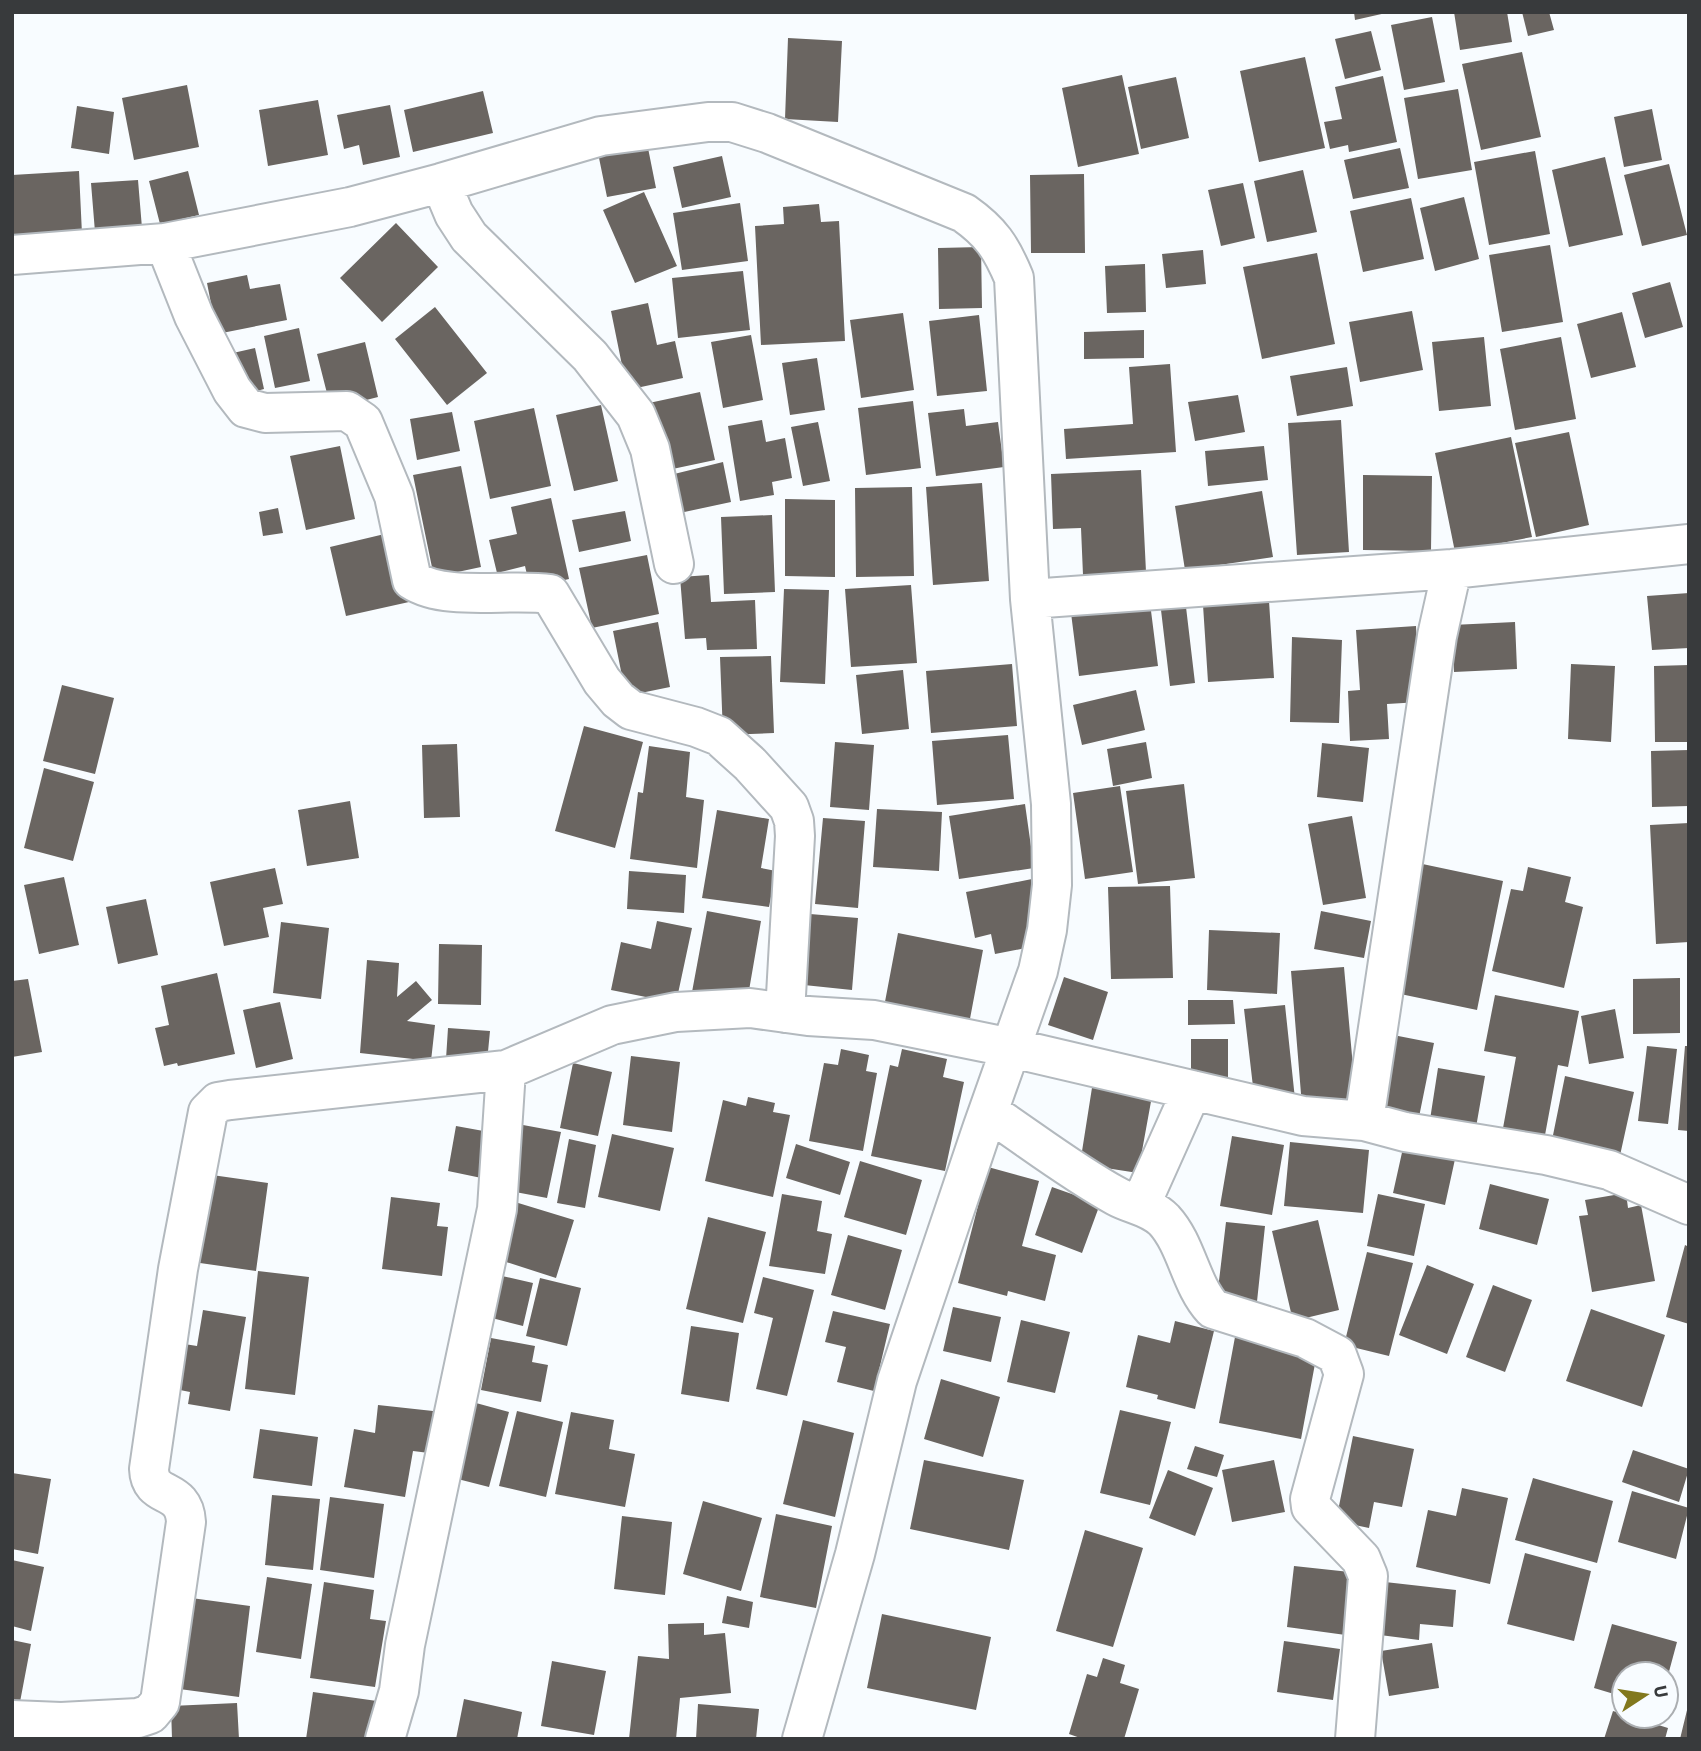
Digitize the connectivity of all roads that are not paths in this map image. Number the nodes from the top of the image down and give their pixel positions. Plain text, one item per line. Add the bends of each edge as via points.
1 (441, 183) junction
2 (165, 243) junction
3 (12, 255) edge
4 (1689, 544) edge
5 (674, 564) dead end
6 (1452, 569) junction
7 (1031, 599) junction
8 (785, 1013) junction
9 (1012, 1048) junction
10 (506, 1070) junction
11 (1192, 1090) junction
12 (989, 1112) junction
13 (1364, 1121) junction
14 (1689, 1205) edge
15 (1140, 1206) junction
16 (12, 1720) edge
17 (385, 1739) edge
18 (802, 1739) edge
19 (1355, 1739) edge

1 - 2 street via 350,207
1 - 5 street via 469,237 590,356 636,415 650,449
1 - 7 street via 601,136 708,121 732,122 964,213 985,228 1003,251 1014,278
2 - 3 street
2 - 8 street via 194,316 246,408 265,413 347,411 363,422 394,496 412,580 421,586 464,592 550,594 618,700 631,710 719,736 789,807 794,836
4 - 6 street
6 - 7 street
6 - 13 street via 1437,636
7 - 9 street via 1051,804 1052,885 1038,971
8 - 9 street via 874,1020
8 - 10 street via 750,1008 663,1014 612,1026
9 - 11 street
9 - 12 street
10 - 16 street via 230,1100 218,1102 208,1112 178,1269 149,1469 155,1487 181,1502 186,1511 160,1702 150,1714 138,1718
10 - 17 street via 497,1209 399,1691
11 - 13 street via 1303,1116
11 - 15 street
12 - 15 street via 1117,1197
12 - 18 street via 897,1381 855,1554
13 - 14 street via 1609,1170
15 - 19 street via 1157,1214 1173,1231 1213,1309 1305,1338 1337,1355 1342,1365 1344,1374 1310,1499 1311,1507 1361,1559 1368,1576

